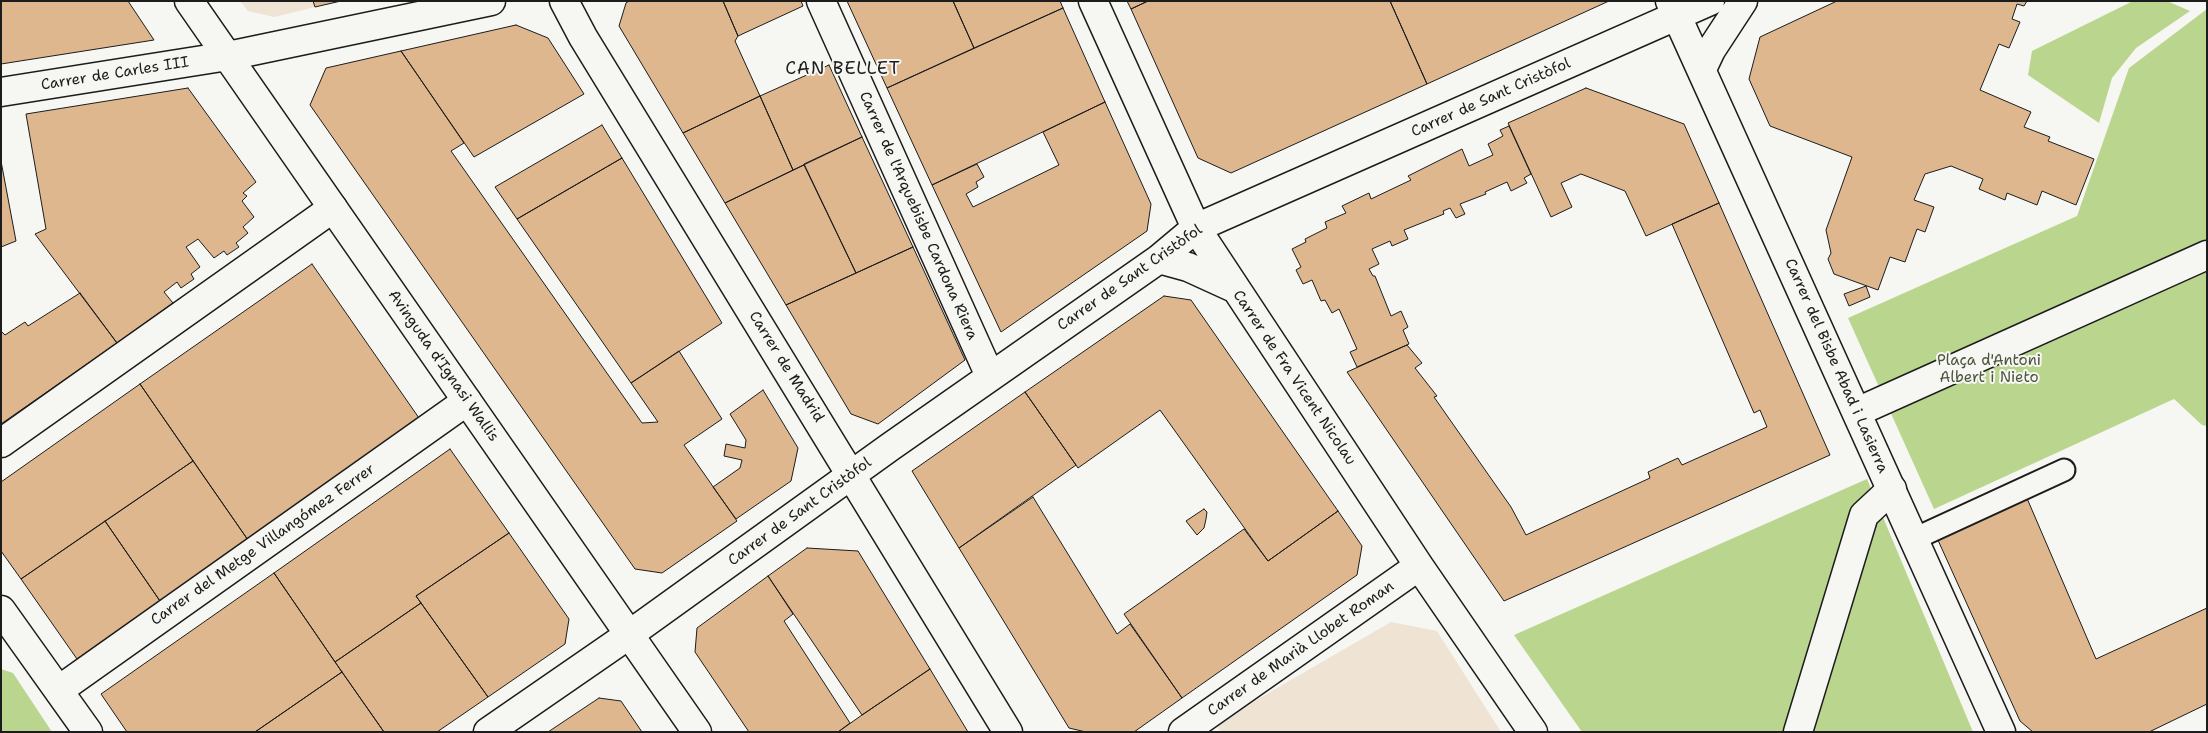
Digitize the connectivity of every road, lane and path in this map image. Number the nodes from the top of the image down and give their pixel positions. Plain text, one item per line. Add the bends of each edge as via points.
1 (189, 1) edge
2 (491, 1) edge
3 (564, 1) edge
4 (821, 1) edge
5 (1093, 1) edge
6 (1710, 1) edge
7 (1743, 1) edge
8 (1674, 9) edge
9 (228, 56) junction
10 (1702, 69) junction
11 (1, 92) edge
12 (333, 208) junction
13 (1196, 228) junction
14 (2207, 255) edge
15 (1159, 259) junction
16 (1234, 288) junction
17 (990, 376) junction
18 (467, 401) junction
19 (1857, 412) junction
20 (1, 443) edge
21 (2064, 470) dead end
22 (852, 475) junction
23 (1892, 489) junction
24 (1914, 539) junction
25 (1419, 566) junction
26 (1, 610) edge
27 (630, 634) junction
28 (59, 690) junction
29 (88, 732) edge
30 (488, 732) edge
31 (698, 732) edge
32 (1008, 732) edge
33 (1183, 732) edge
34 (1533, 732) edge
35 (1798, 732) edge
36 (2001, 732) edge

1 - 9 street, Avinguda d'Ignasi Wallis
2 - 9 street, Carrer de Carles III
3 - 22 street, Carrer de Madrid
4 - 17 street, Carrer de l'Arquebisbe Cardona Riera
5 - 13 street, Carrer de Fra Vicent Nicolau
6 - 8 street, Carrer de Sant Cristòfol
7 - 10 street
8 - 10 street, Carrer del Bisbe Abad i Lasierra
8 - 13 street, Carrer de Sant Cristòfol
9 - 11 street, Carrer de Carles III
9 - 12 street, Avinguda d'Ignasi Wallis
10 - 19 street, Carrer del Bisbe Abad i Lasierra
12 - 18 street, Avinguda d'Ignasi Wallis
12 - 20 street
13 - 15 street, Carrer de Sant Cristòfol
13 - 16 street, Carrer de Fra Vicent Nicolau
14 - 19 street
15 - 16 street via 1188,267
15 - 17 street, Carrer de Sant Cristòfol
16 - 25 street, Carrer de Fra Vicent Nicolau
17 - 22 street, Carrer de Sant Cristòfol
18 - 27 street, Avinguda d'Ignasi Wallis
18 - 28 street, Carrer del Metge Villangómez Ferrer
19 - 23 street, Carrer del Bisbe Abad i Lasierra
21 - 24 lane
22 - 27 street, Carrer de Sant Cristòfol
22 - 32 street, Carrer de Madrid
23 - 24 street, Carrer del Bisbe Abad i Lasierra
23 - 35 street via 1864,514
24 - 36 street, Carrer del Bisbe Abad i Lasierra
25 - 33 street, Carrer de Marià Llobet Roman
25 - 34 street, Carrer de Fra Vicent Nicolau
26 - 28 street
27 - 30 street, Carrer de Sant Cristòfol
27 - 31 street, Avinguda d'Ignasi Wallis
28 - 29 street

